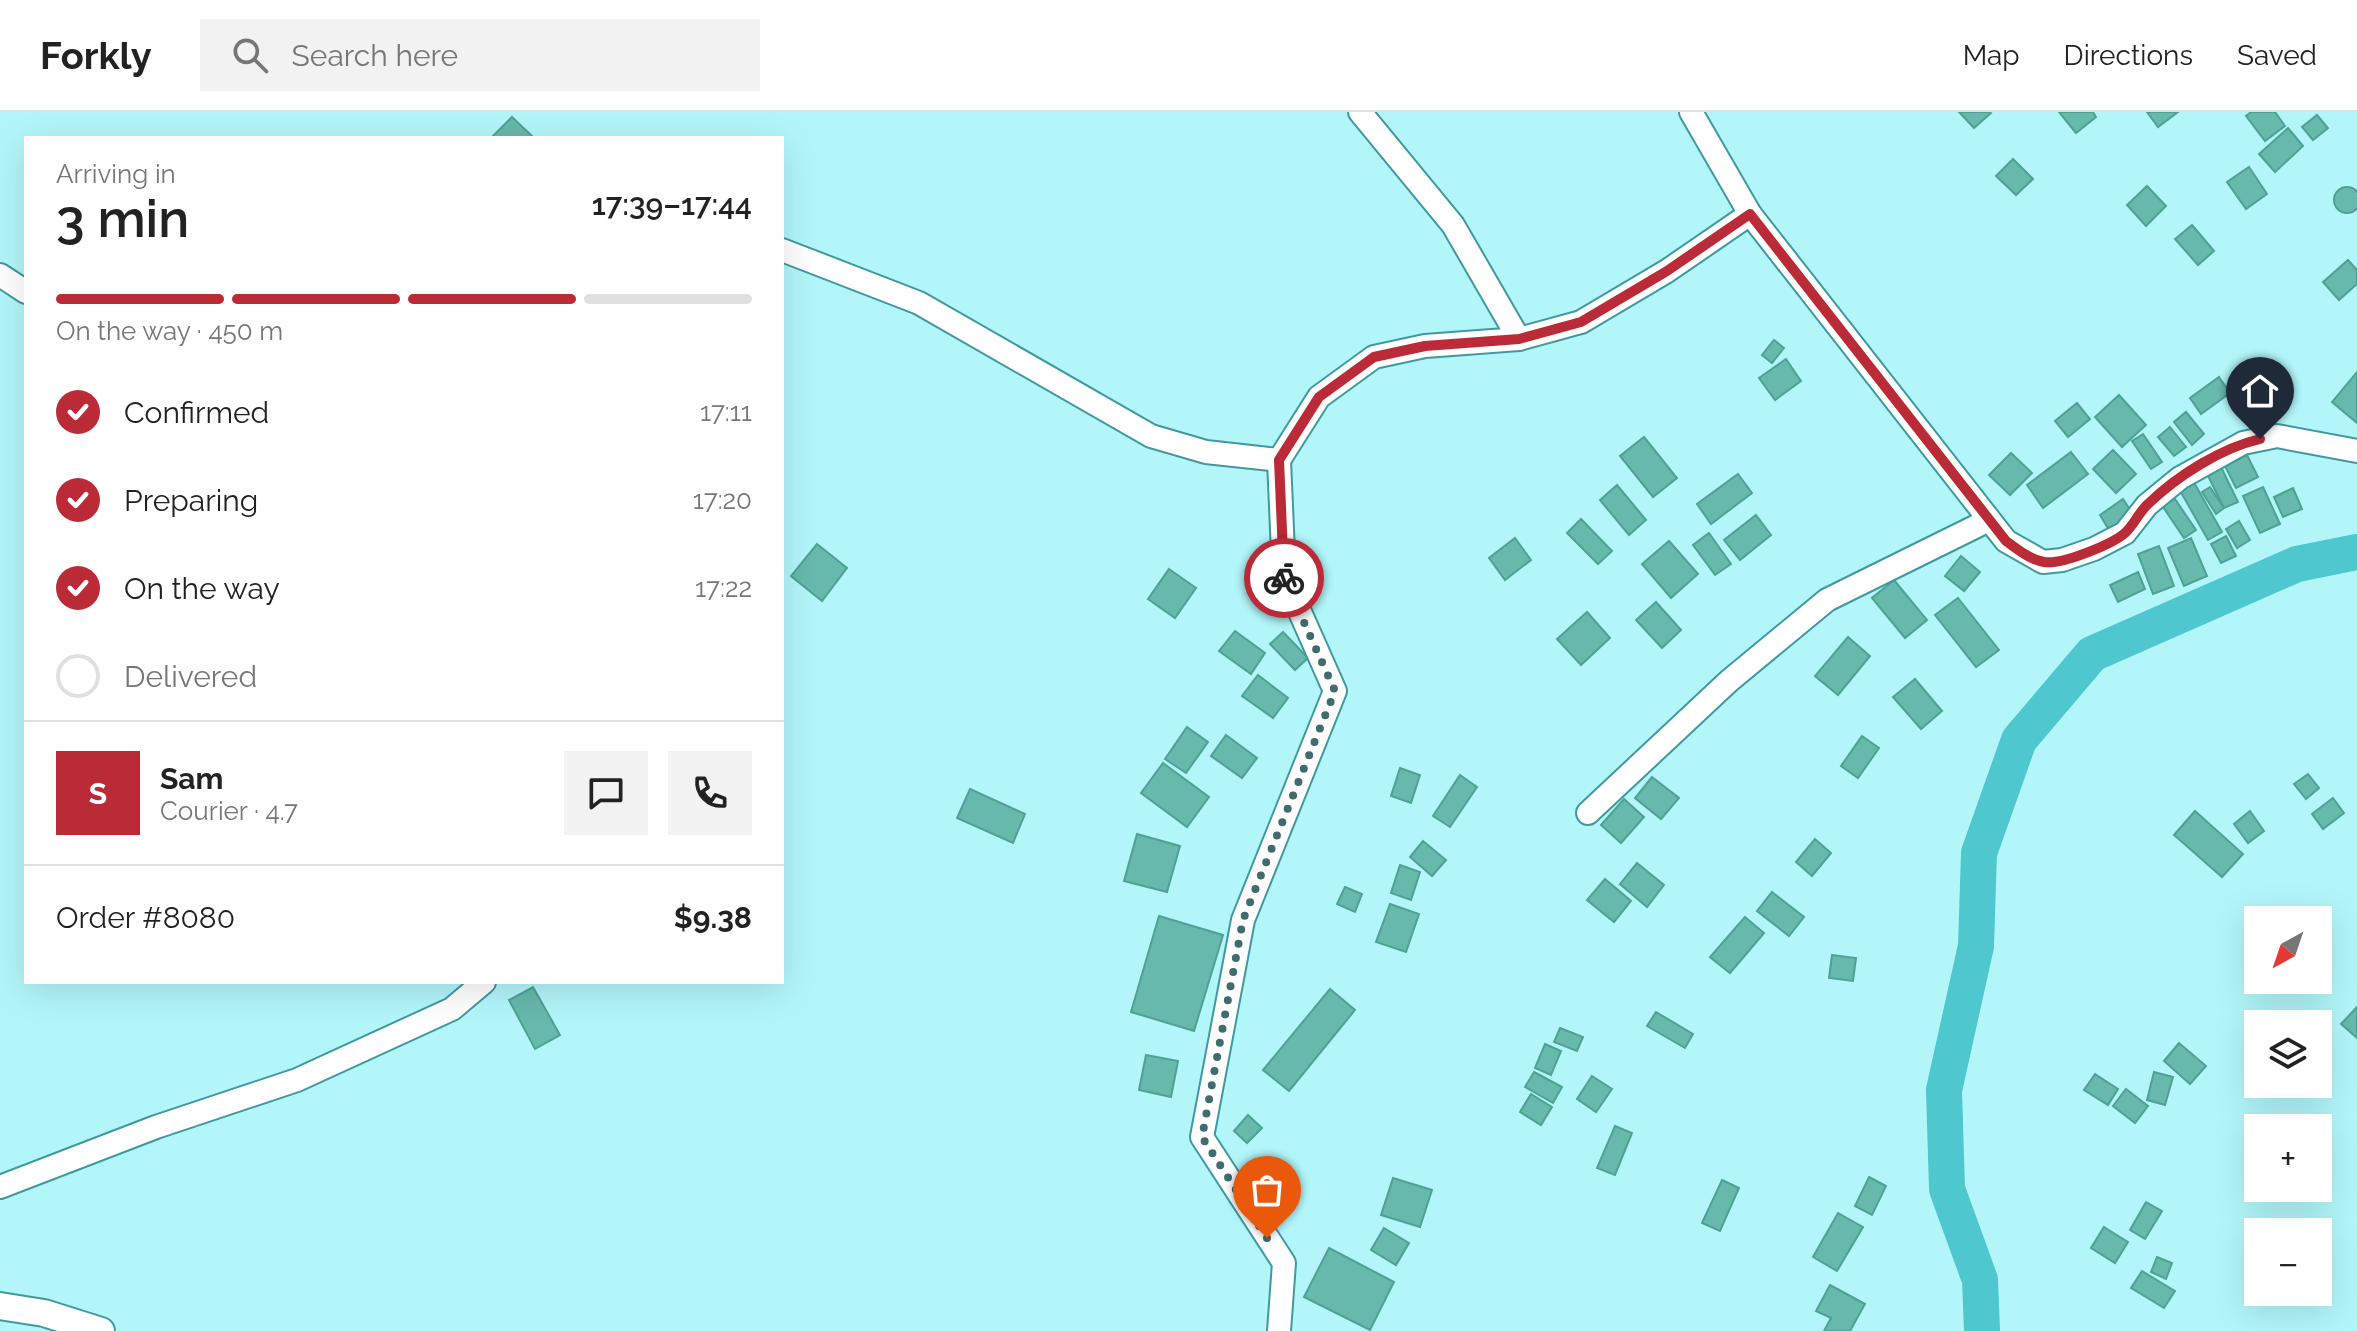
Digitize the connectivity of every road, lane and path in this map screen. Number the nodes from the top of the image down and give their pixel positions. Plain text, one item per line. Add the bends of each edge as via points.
1 (1360, 112) edge
2 (1691, 112) edge
3 (1750, 214) junction
4 (784, 251) edge
5 (0, 275) edge
6 (24, 291) edge
7 (1519, 339) junction
8 (2357, 451) edge
9 (1279, 460) junction
10 (1989, 520) junction
11 (1588, 813) dead end
12 (482, 984) edge
13 (0, 1187) edge
14 (0, 1306) edge
15 (101, 1331) edge
16 (1279, 1331) edge

1 - 7 street via 1453,225
2 - 3 street
3 - 7 street via 1581,322
3 - 10 street
4 - 9 street via 919,303 1151,436 1206,452
5 - 6 street
7 - 9 street via 1425,346 1374,357 1319,397
8 - 10 street via 2277,436 2243,443 2180,478 2147,505 2125,533 2062,560 2043,562 2023,553
9 - 16 street via 1284,576 1335,691 1243,920 1202,1137 1284,1263
10 - 11 street via 1827,600 1697,710
12 - 13 street via 452,1009 297,1080
14 - 15 street

